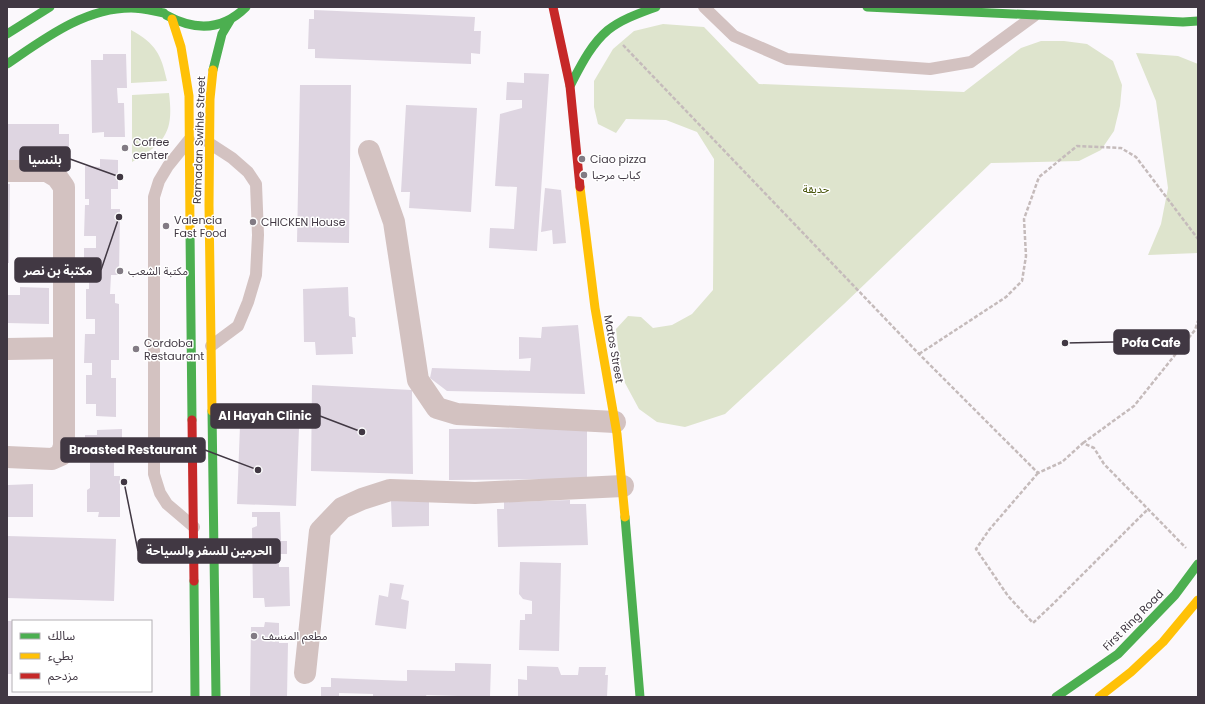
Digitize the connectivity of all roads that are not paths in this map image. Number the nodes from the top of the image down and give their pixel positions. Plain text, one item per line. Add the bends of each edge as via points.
1 (50, 7) edge
2 (553, 7) edge
3 (656, 7) edge
4 (704, 7) edge
5 (867, 7) edge
6 (246, 8) edge
7 (161, 10) edge
8 (1035, 15) junction
9 (172, 19) junction
10 (231, 19) junction
11 (1198, 21) edge
12 (1182, 22) junction
13 (1193, 30) dead end
14 (7, 34) edge
15 (7, 64) edge
16 (570, 86) junction
17 (190, 139) junction
18 (209, 143) junction
19 (369, 151) dead end
20 (7, 171) edge
21 (211, 346) junction
22 (64, 348) junction
23 (7, 349) edge
24 (615, 422) junction
25 (7, 457) edge
26 (623, 486) junction
27 (194, 527) junction
28 (1198, 564) edge
29 (1198, 600) edge
30 (305, 673) dead end
31 (195, 697) edge
32 (216, 697) edge
33 (640, 697) edge
34 (1056, 697) edge
35 (1099, 697) edge

1 - 14 main road
2 - 16 main road, Matos Street
3 - 16 main road via 609,30 585,58
4 - 8 lane via 734,36 787,59 930,69 971,62
5 - 8 main road
6 - 10 main road
7 - 9 main road
7 - 15 main road via 128,8 91,14 60,30
8 - 12 main road
9 - 10 main road via 195,27 208,27
9 - 17 main road, Ramadan Swihle Street via 180,39 187,75
10 - 18 main road, Ramadan Swihle Street via 222,34 214,66
11 - 12 main road
12 - 13 main road
16 - 24 main road, Matos Street via 596,314
17 - 27 main road, Ramadan Swihle Street
17 - 27 lane via 168,166 159,181 154,197 154,474 160,493 167,504
18 - 21 main road, Ramadan Swihle Street
18 - 21 lane via 232,158 248,172 256,184 258,235 256,275 238,326
19 - 24 street via 394,222 418,380 438,408 457,414
20 - 22 street via 47,170 57,177 64,187
21 - 32 main road, Ramadan Swihle Street
22 - 23 street
22 - 25 street via 64,446 61,455 52,459
24 - 26 main road, Matos Street
26 - 30 street via 476,493 390,490 362,498 342,508 320,531
26 - 33 main road, Matos Street
27 - 31 main road, Ramadan Swihle Street
28 - 34 main road, First Ring Road via 1175,595 1118,654
29 - 35 main road via 1163,642

